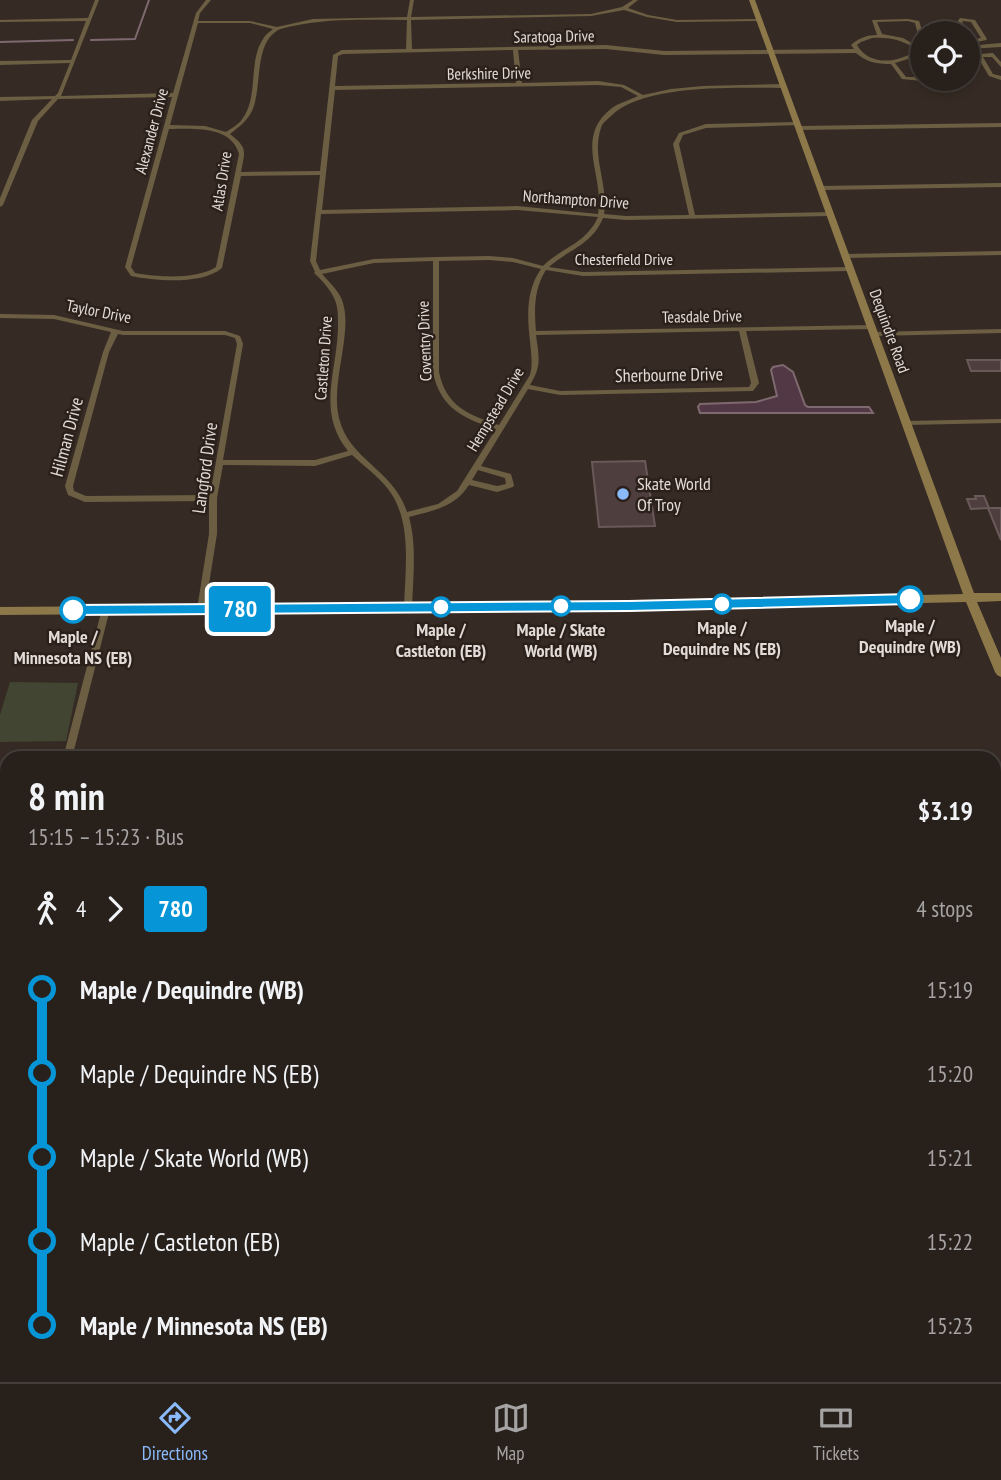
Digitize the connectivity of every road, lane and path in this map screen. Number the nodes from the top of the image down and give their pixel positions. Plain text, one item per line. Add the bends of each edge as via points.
1 (97, 0) edge
2 (209, 0) edge
3 (412, 0) edge
4 (636, 0) edge
5 (752, 0) edge
6 (624, 8) junction
7 (409, 18) junction
8 (89, 19) junction
9 (759, 20) junction
10 (0, 21) edge
11 (912, 21) edge
12 (195, 22) junction
13 (277, 28) junction
14 (880, 36) junction
15 (910, 43) edge
16 (980, 44) edge
17 (1001, 45) edge
18 (854, 48) junction
19 (515, 49) junction
20 (769, 49) junction
21 (980, 50) edge
22 (984, 50) junction
23 (409, 51) junction
24 (910, 58) edge
25 (72, 61) junction
26 (892, 62) junction
27 (0, 63) edge
28 (1001, 65) edge
29 (910, 78) edge
30 (1001, 78) edge
31 (519, 84) junction
32 (784, 86) junction
33 (332, 88) junction
34 (175, 95) junction
35 (643, 97) junction
36 (57, 98) junction
37 (0, 99) edge
38 (1001, 125) edge
39 (799, 126) junction
40 (166, 127) junction
41 (227, 134) junction
42 (322, 173) junction
43 (238, 174) junction
44 (1001, 185) edge
45 (822, 188) junction
46 (0, 205) edge
47 (318, 212) junction
48 (831, 214) junction
49 (601, 216) junction
50 (692, 216) junction
51 (1001, 253) edge
52 (846, 256) junction
53 (436, 259) junction
54 (545, 267) junction
55 (850, 269) junction
56 (317, 273) junction
57 (212, 274) joint
58 (0, 316) edge
59 (742, 329) junction
60 (873, 330) junction
61 (1001, 331) edge
62 (116, 332) junction
63 (534, 332) junction
64 (235, 334) joint
65 (526, 387) junction
66 (1001, 421) edge
67 (906, 423) junction
68 (501, 428) junction
69 (353, 452) junction
70 (219, 462) junction
71 (477, 467) junction
72 (468, 482) junction
73 (213, 498) junction
74 (407, 515) junction
75 (1001, 597) edge
76 (970, 598) junction
77 (408, 608) junction
78 (201, 609) junction
79 (106, 610) junction
80 (0, 611) edge
81 (1001, 672) edge
82 (69, 751) edge

1 - 8 street
2 - 12 street, Alexander Drive via 200,7
3 - 7 street
4 - 6 street
5 - 9 main road, Dequindre Road
6 - 7 street via 592,15
6 - 9 street via 671,20
7 - 13 street via 307,20
7 - 23 street
8 - 10 street
8 - 25 street
9 - 20 main road, Dequindre Road
11 - 14 street via 874,22
12 - 13 street via 250,22
12 - 34 street, Alexander Drive
13 - 41 street, Atlas Drive via 264,39 249,115
14 - 15 street
14 - 18 street via 861,39
16 - 22 street
17 - 22 street
18 - 20 street, Saratoga Drive
18 - 26 street via 867,59
19 - 20 street, Saratoga Drive via 606,47 655,53
19 - 23 street, Saratoga Drive
19 - 31 street
20 - 32 main road, Dequindre Road
21 - 22 street
22 - 28 street
22 - 30 street via 981,57 991,75
23 - 33 street, Saratoga Drive via 338,53
24 - 26 street
25 - 27 street
25 - 36 street
26 - 29 street via 904,78
31 - 33 street, Berkshire Drive
31 - 35 street, Berkshire Drive via 609,84
32 - 35 street via 681,89
32 - 39 main road, Dequindre Road
33 - 42 street
34 - 36 street
34 - 40 street, Alexander Drive
35 - 49 street via 609,114 594,138
36 - 37 street
36 - 46 street via 35,120
38 - 39 street
39 - 45 main road, Dequindre Road
39 - 50 street via 711,125 681,134 676,144
40 - 41 street via 199,127
40 - 57 street, Alexander Drive via 128,267 130,273 144,277
41 - 43 street, Atlas Drive via 242,149
42 - 43 street
42 - 47 street
43 - 57 street, Atlas Drive via 220,266
44 - 45 street
45 - 48 main road, Dequindre Road
47 - 49 street, Northampton Drive via 517,208
47 - 56 street via 313,261
48 - 50 street, Northampton Drive
48 - 52 main road, Dequindre Road
49 - 50 street, Northampton Drive
49 - 54 street via 589,237
51 - 52 street
52 - 55 main road, Dequindre Road
53 - 54 street, Chesterfield Drive via 503,258
53 - 56 street, Chesterfield Drive via 374,261
53 - 68 street, Coventry Drive via 439,387 460,411
54 - 55 street, Chesterfield Drive via 583,274
54 - 63 street, Hempstead Drive via 532,290
55 - 60 main road, Dequindre Road
56 - 69 street, Castleton Drive via 340,306 334,407 338,428
58 - 62 street, Taylor Drive via 54,317
59 - 60 street, Teasdale Drive
59 - 63 street, Teasdale Drive
59 - 65 street, Sherbourne Drive via 755,383 751,388 560,393
60 - 61 street, Teasdale Drive
60 - 67 main road, Dequindre Road
62 - 64 street, Taylor Drive
62 - 73 street, Hilman Drive via 106,352 69,486 71,493 85,499
63 - 65 street, Hempstead Drive via 536,366
64 - 70 street, Langford Drive via 240,346
65 - 68 street, Hempstead Drive
66 - 67 street
67 - 76 main road, Dequindre Road
68 - 71 street, Hempstead Drive
69 - 70 street via 315,463
69 - 74 street, Castleton Drive via 392,487
70 - 73 street, Langford Drive
71 - 72 street, Hempstead Drive
71 - 72 street via 508,476 510,485 497,489
72 - 74 street, Hempstead Drive via 448,502
73 - 78 street, Langford Drive
74 - 77 street, Castleton Drive
75 - 76 main road
76 - 77 main road
76 - 81 main road, Dequindre Road
77 - 78 main road
78 - 79 main road
79 - 80 main road
79 - 82 street

